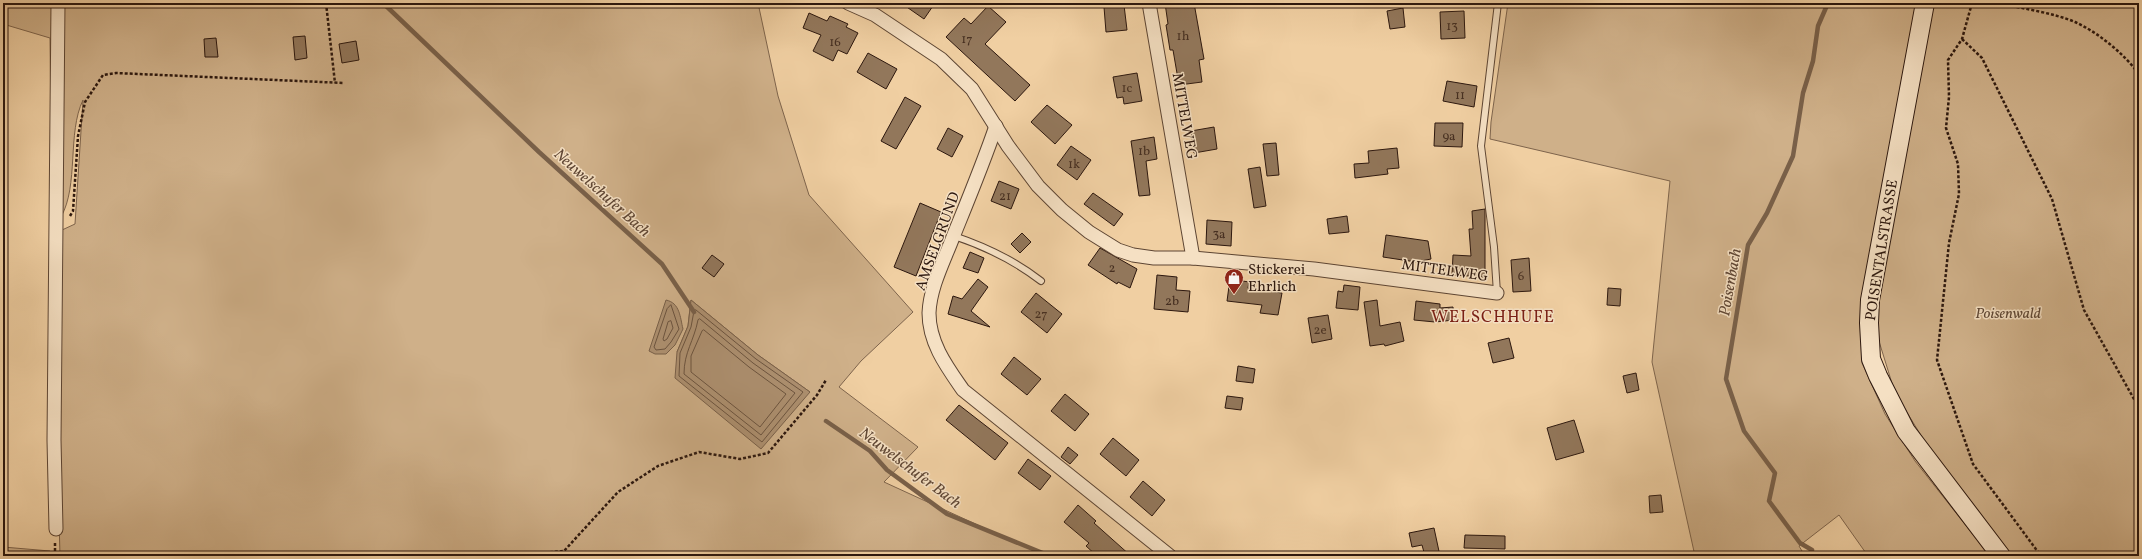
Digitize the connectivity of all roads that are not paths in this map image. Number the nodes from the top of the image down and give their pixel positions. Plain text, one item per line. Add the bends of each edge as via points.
1 (58, 3) edge
2 (848, 3) edge
3 (1149, 3) edge
4 (1498, 3) edge
5 (1925, 3) edge
6 (996, 126) junction
7 (954, 236) junction
8 (1193, 258) junction
9 (1041, 281) dead end
10 (1497, 293) joint
11 (56, 529) dead end
12 (1170, 556) edge
13 (2001, 556) edge

1 - 11 street via 55,166
2 - 6 street via 875,15 941,59 972,89
3 - 8 street, MITTELWEG
4 - 10 lane, MITTELWEG via 1481,146
5 - 13 main road, POISENTALSTRASSE via 1870,300 1871,360 1906,431
6 - 7 street, AMSELGRUND
6 - 8 street, MITTELWEG via 1022,167 1038,186 1089,232 1118,250 1133,255
7 - 9 lane via 1000,254 1019,264
7 - 12 street, AMSELGRUND via 933,288 929,313 933,338 943,361 964,390
8 - 10 street, MITTELWEG via 1314,269

